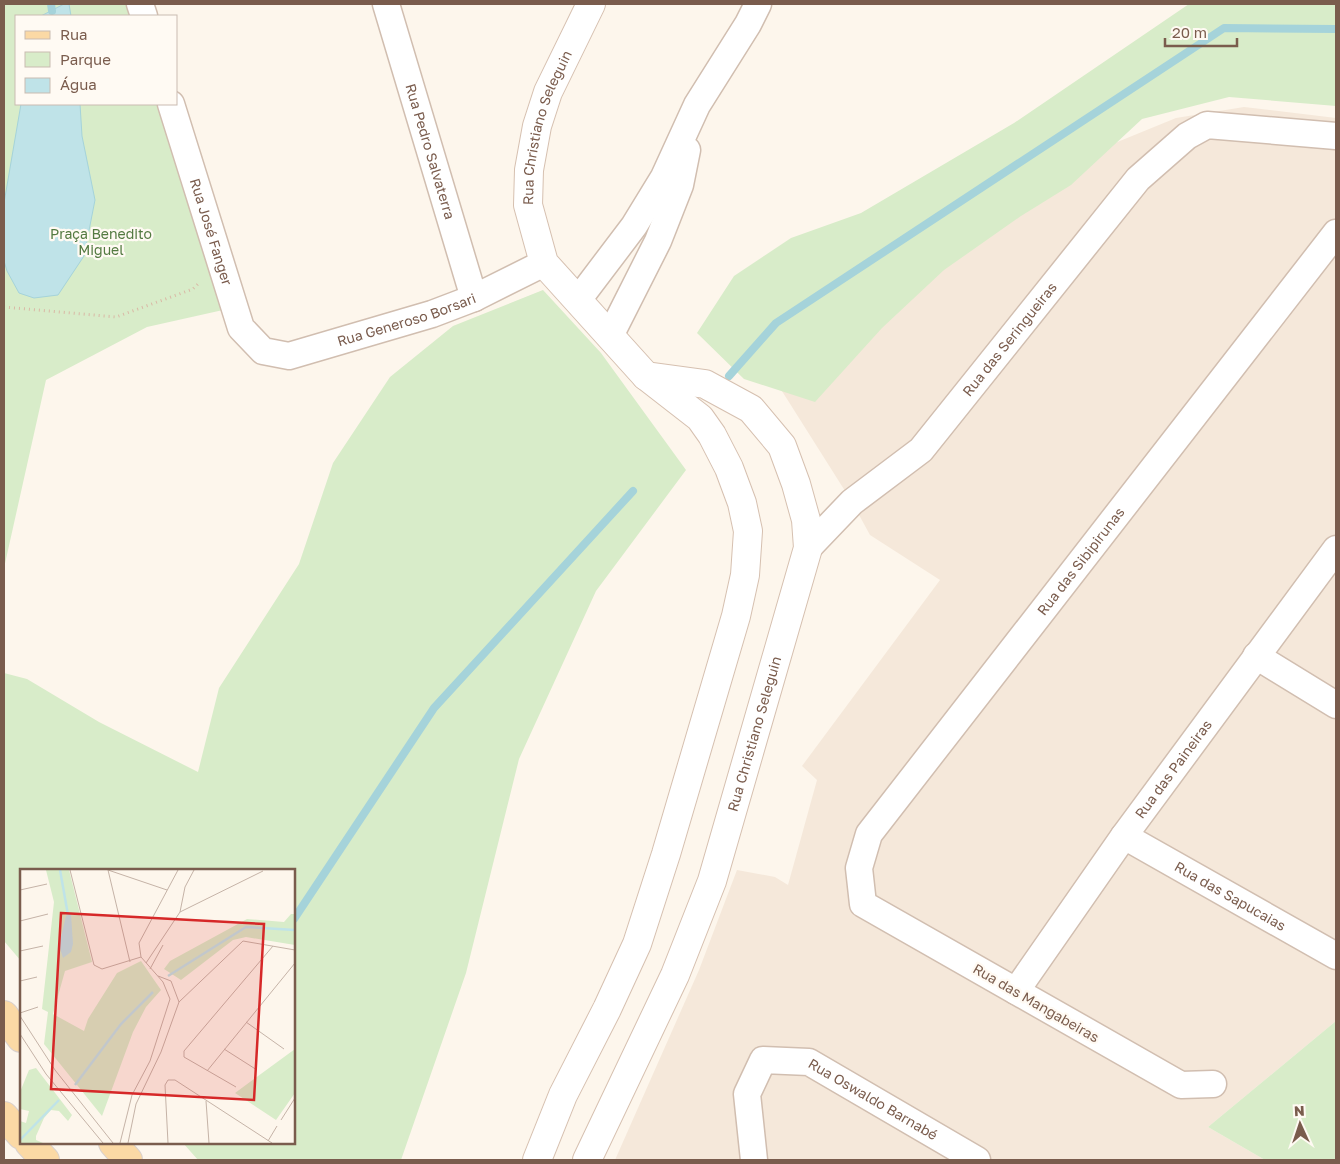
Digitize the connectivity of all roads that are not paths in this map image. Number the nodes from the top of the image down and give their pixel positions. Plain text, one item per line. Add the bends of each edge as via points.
1 (386, 4) edge
2 (591, 4) edge
3 (758, 4) edge
4 (171, 105) edge
5 (697, 105) junction
6 (1336, 136) edge
7 (1336, 233) edge
8 (544, 263) junction
9 (474, 298) junction
10 (578, 300) junction
11 (610, 336) junction
12 (263, 351) joint
13 (646, 376) junction
14 (750, 409) junction
15 (712, 435) junction
16 (808, 548) junction
17 (1336, 549) edge
18 (1256, 656) junction
19 (1336, 705) edge
20 (1124, 836) junction
21 (863, 904) joint
22 (1336, 956) edge
23 (1016, 991) junction
24 (4, 1015) edge
25 (20, 1037) edge
26 (1213, 1084) dead end
27 (4, 1116) edge
28 (20, 1134) edge
29 (30, 1144) edge
30 (114, 1144) edge
31 (45, 1160) edge
32 (128, 1160) edge
33 (537, 1160) edge
34 (587, 1160) edge
35 (754, 1160) edge
36 (977, 1160) edge

1 - 9 street, Rua Pedro Salvaterra
2 - 8 main road, Rua Christiano Seleguin via 548,92 537,126 529,170 528,205
3 - 5 street
4 - 12 street, Rua José Fanger via 241,328
5 - 10 street via 664,177 634,226
5 - 11 street via 680,185 658,241
6 - 16 street, Rua das Seringueiras via 1207,125 1187,136 1138,179 921,450 852,502
7 - 21 street, Rua das Sibipirunas via 869,834 859,868
8 - 9 street, Rua Generoso Borsari
8 - 10 main road, Rua Christiano Seleguin
9 - 12 street, Rua Generoso Borsari via 432,314 289,356
10 - 11 main road, Rua Christiano Seleguin
11 - 13 main road, Rua Christiano Seleguin
13 - 14 main road, Rua Christiano Seleguin via 705,384
13 - 15 main road, Rua Christiano Seleguin via 700,418
14 - 15 main road via 727,414 718,422
14 - 16 main road, Rua Christiano Seleguin via 782,446 806,520
15 - 33 main road, Rua Christiano Seleguin via 736,485 748,531 745,575 736,616 637,944 563,1095
16 - 34 main road, Rua Christiano Seleguin via 712,881 675,974
17 - 18 street, Rua das Paineiras
18 - 19 street
18 - 20 street, Rua das Paineiras
20 - 22 street, Rua das Sapucaias
20 - 23 street, Rua das Paineiras
21 - 23 street, Rua das Mangabeiras
23 - 26 street, Rua das Mangabeiras via 1181,1085
24 - 25 main road
27 - 28 main road
29 - 31 main road
30 - 32 main road
35 - 36 street, Rua Oswaldo Barnabé via 747,1094 763,1060 809,1062

